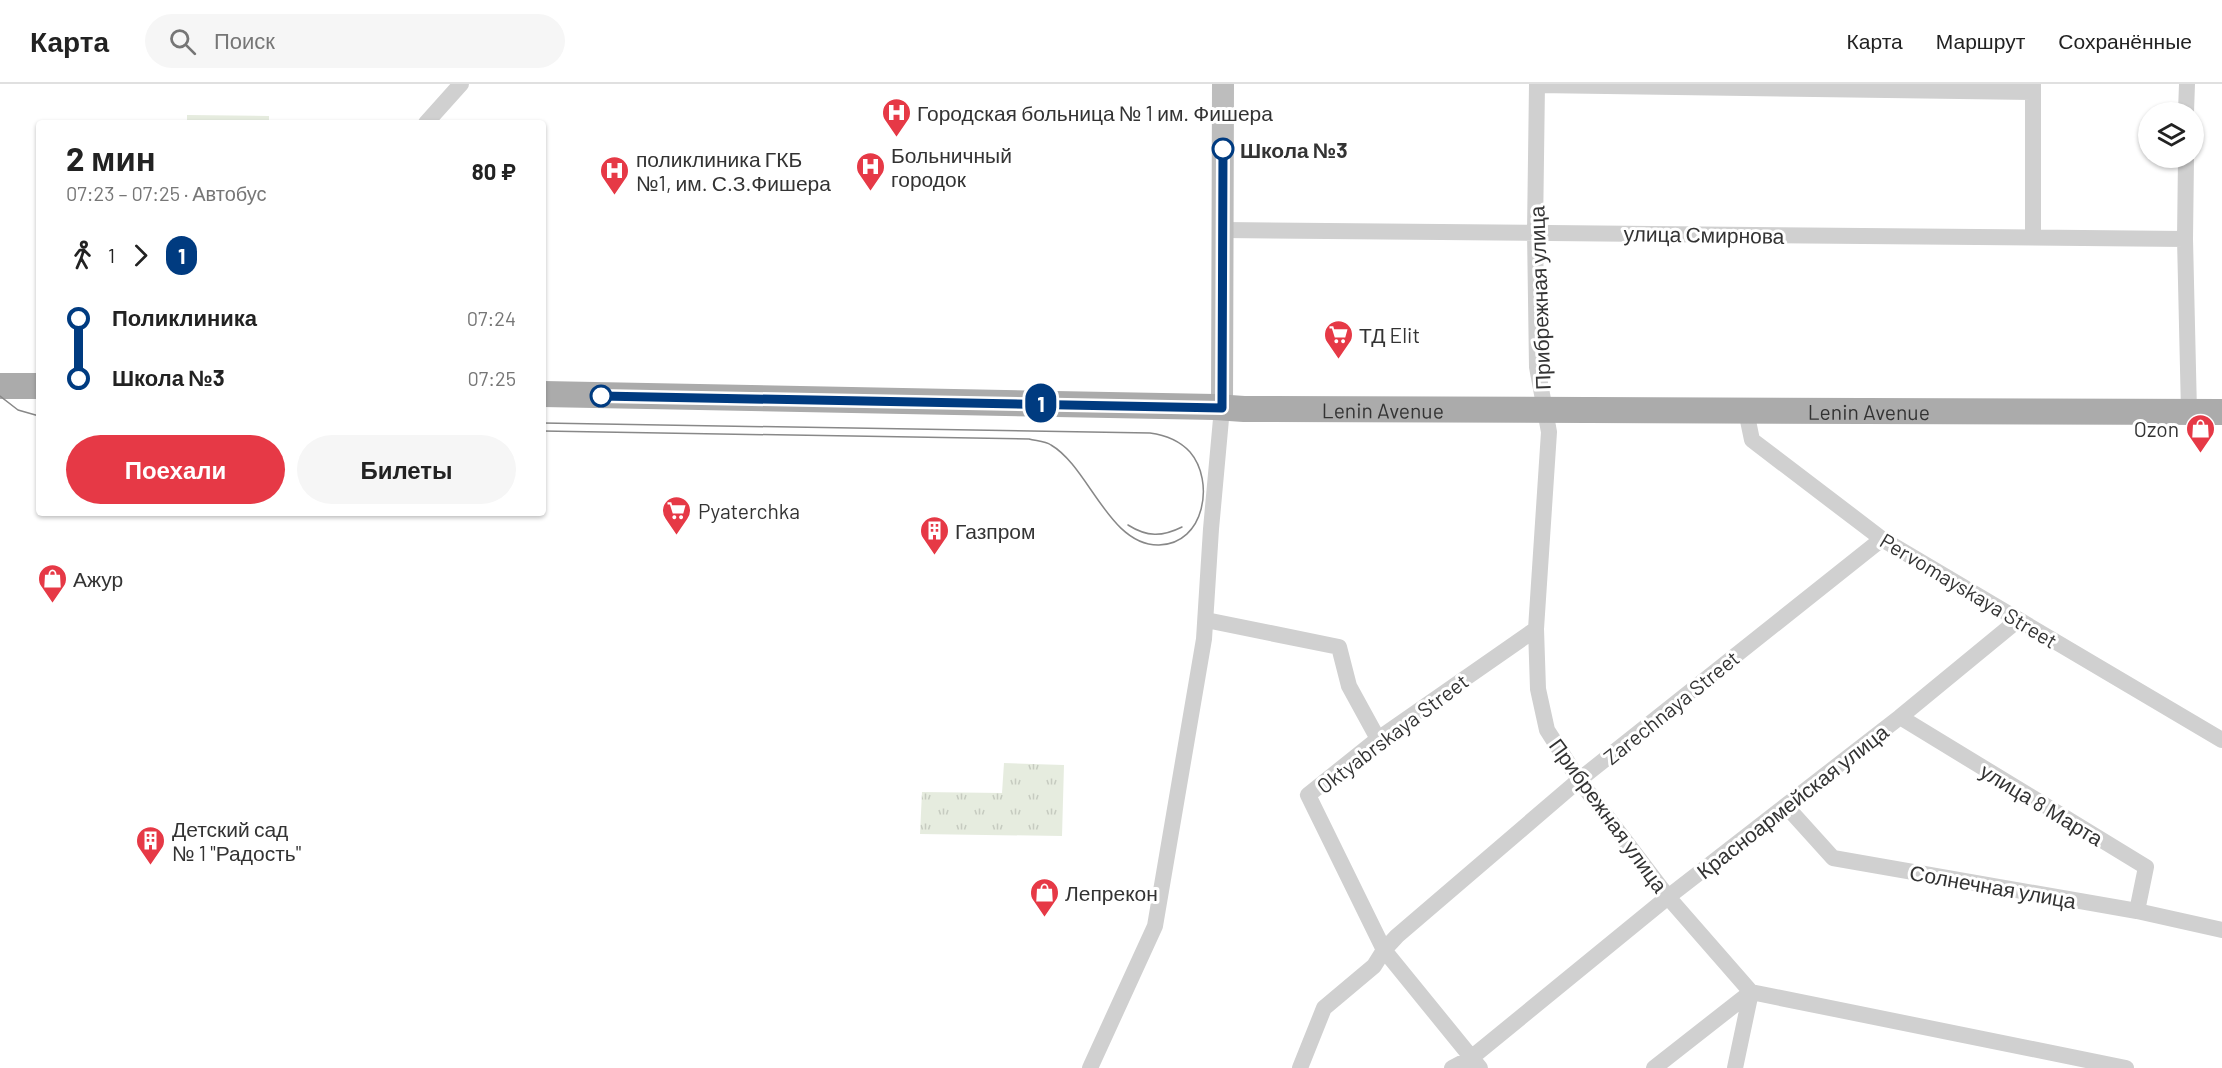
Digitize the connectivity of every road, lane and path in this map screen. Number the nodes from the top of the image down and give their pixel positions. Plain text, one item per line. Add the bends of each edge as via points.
1 (461, 84) edge
2 (1223, 84) edge
3 (2187, 84) edge
4 (1537, 85) edge
5 (2033, 88) edge
6 (2187, 102) edge
7 (429, 120) edge
8 (2186, 168) edge
9 (1223, 230) junction
10 (1535, 232) junction
11 (2033, 237) junction
12 (2185, 239) junction
13 (0, 386) edge
14 (36, 386) edge
15 (546, 394) edge
16 (1222, 408) junction
17 (1544, 410) junction
18 (1746, 411) junction
19 (2189, 412) junction
20 (2222, 412) edge
21 (1882, 539) junction
22 (1206, 620) junction
23 (2018, 620) junction
24 (1536, 629) junction
25 (1900, 717) junction
26 (1378, 739) junction
27 (2222, 740) edge
28 (1579, 780) junction
29 (1786, 806) junction
30 (1668, 897) junction
31 (2137, 911) junction
32 (2222, 930) edge
33 (1384, 950) junction
34 (1751, 992) junction
35 (1475, 1063) edge
36 (1090, 1068) edge
37 (1300, 1068) edge
38 (1452, 1068) edge
39 (1654, 1068) edge
40 (1735, 1068) edge
41 (2126, 1068) edge

1 - 7 street
2 - 9 street
3 - 6 street
4 - 5 street
4 - 10 street, Прибрежная улица
5 - 11 street
8 - 12 street
9 - 10 street, улица Смирнова
9 - 16 street
10 - 11 street, улица Смирнова
10 - 17 street, Прибрежная улица via 1537,367
11 - 12 street, улица Смирнова
12 - 19 street
13 - 14 main road
15 - 16 main road, Lenin Avenue
16 - 17 main road, Lenin Avenue
16 - 22 street
17 - 18 main road, Lenin Avenue
17 - 24 street, Прибрежная улица via 1549,432
18 - 19 main road, Lenin Avenue
18 - 21 street, Pervomayskaya Street via 1752,440
19 - 20 main road, Lenin Avenue
21 - 23 street, Pervomayskaya Street
21 - 28 street, Zarechnaya Street
22 - 26 street via 1339,647 1349,686
22 - 36 street via 1155,926
23 - 25 street, Красноармейская улица
23 - 27 street, Pervomayskaya Street
24 - 26 street, Oktyabrskaya Street
24 - 28 street, Прибрежная улица via 1538,689 1547,730
25 - 29 street, Красноармейская улица
25 - 31 street, улица 8 Марта via 2146,867
26 - 33 street, Oktyabrskaya Street via 1308,795
28 - 30 street, Прибрежная улица
28 - 33 street, Zarechnaya Street
29 - 30 street, Красноармейская улица
29 - 31 street, Солнечная улица via 1833,858
30 - 34 street, Прибрежная улица
30 - 35 street, Красноармейская улица
31 - 32 street, Солнечная улица
33 - 35 street, Oktyabrskaya Street
33 - 37 street, Zarechnaya Street via 1374,966 1324,1008
34 - 39 street
34 - 40 street
34 - 41 street
35 - 38 street, Красноармейская улица

